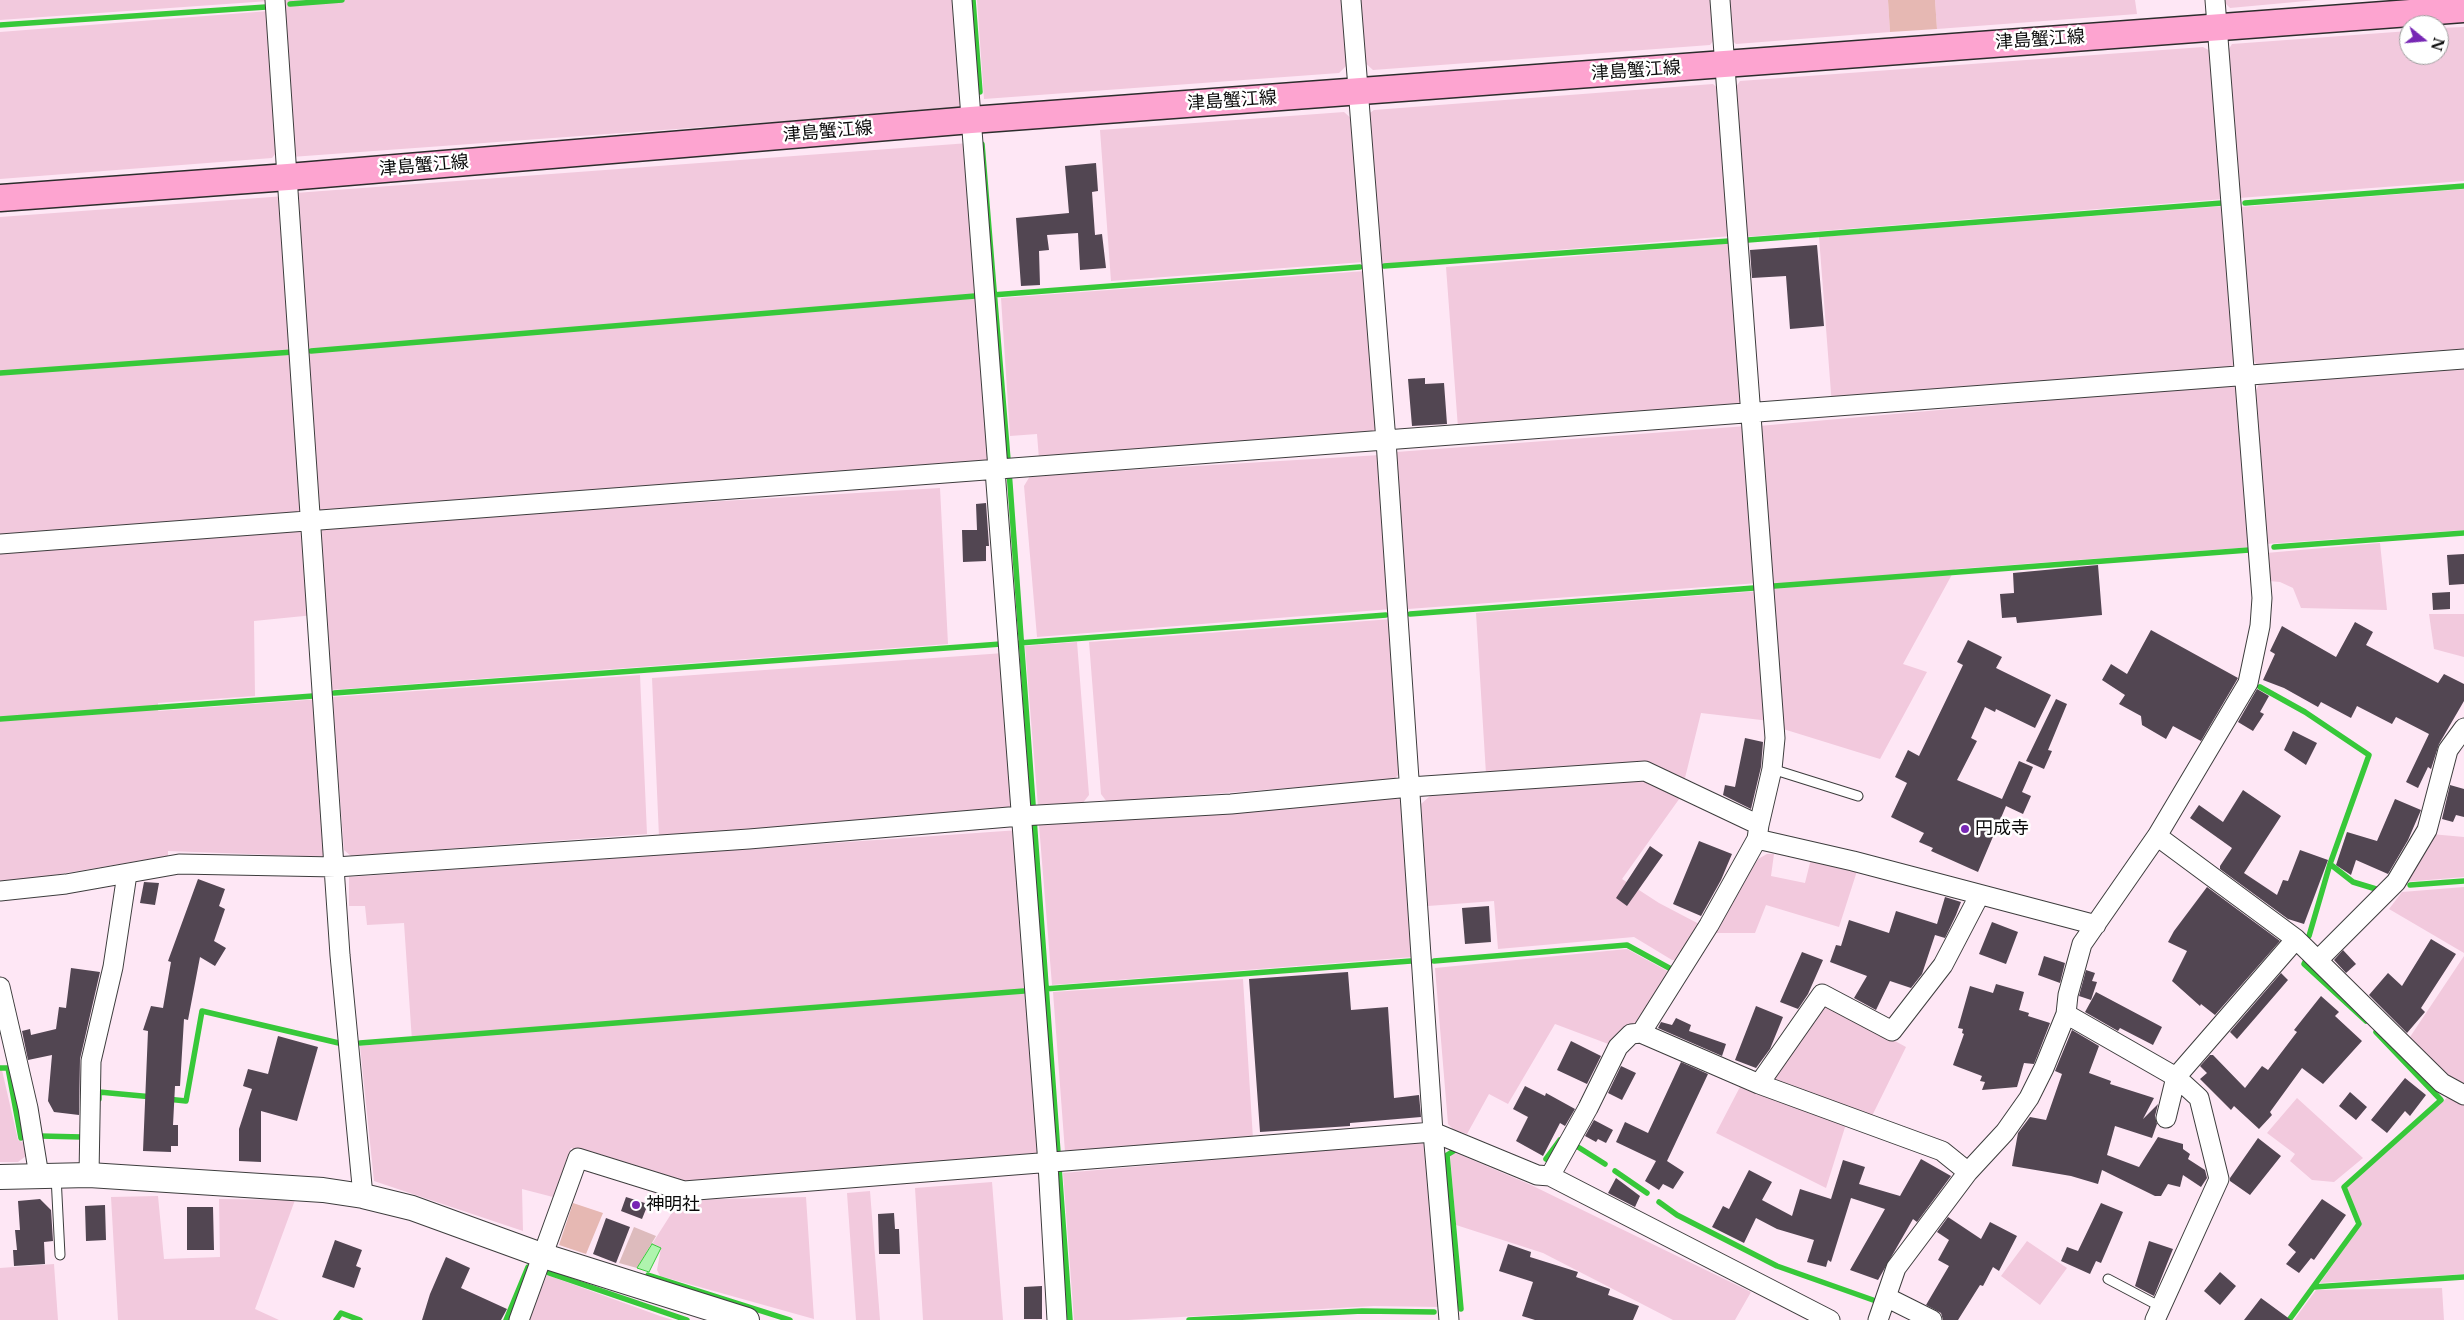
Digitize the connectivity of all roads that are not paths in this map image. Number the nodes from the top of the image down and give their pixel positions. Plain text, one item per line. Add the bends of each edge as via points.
1 (275, 0) edge
2 (962, 0) edge
3 (1351, 0) edge
4 (1720, 0) edge
5 (2215, 0) edge
6 (2464, 9) edge
7 (2217, 27) junction
8 (1724, 64) junction
9 (1358, 91) junction
10 (971, 120) junction
11 (288, 177) junction
12 (0, 198) edge
13 (2464, 359) edge
14 (2246, 376) junction
15 (1751, 414) junction
16 (1386, 441) junction
17 (1002, 469) junction
18 (312, 520) junction
19 (0, 544) edge
20 (2464, 728) edge
21 (1772, 769) junction
22 (1410, 787) junction
23 (1858, 796) dead end
24 (1021, 816) junction
25 (1758, 832) junction
26 (2157, 836) junction
27 (336, 867) junction
28 (127, 874) junction
29 (0, 891) edge
30 (1980, 896) junction
31 (2096, 925) junction
32 (2296, 939) junction
33 (2318, 960) junction
34 (0, 987) edge
35 (2066, 1014) junction
36 (1641, 1033) junction
37 (2176, 1077) junction
38 (1759, 1084) junction
39 (2464, 1095) edge
40 (2166, 1118) dead end
41 (1433, 1132) junction
42 (1056, 1162) junction
43 (1968, 1172) junction
44 (89, 1175) junction
45 (47, 1176) junction
46 (1550, 1176) junction
47 (0, 1177) edge
48 (363, 1196) junction
49 (60, 1255) dead end
50 (544, 1256) junction
51 (2108, 1279) dead end
52 (1886, 1297) junction
53 (2158, 1314) edge
54 (519, 1320) edge
55 (747, 1320) edge
56 (1057, 1320) edge
57 (1449, 1320) edge
58 (1830, 1320) edge
59 (1878, 1320) edge
60 (1932, 1320) edge

1 - 11 street
2 - 10 street
3 - 9 street
4 - 8 street
5 - 7 street
6 - 7 main road, 津島蟹江線
7 - 8 main road, 津島蟹江線
7 - 14 street
8 - 9 main road, 津島蟹江線
8 - 15 street
9 - 10 main road, 津島蟹江線
9 - 16 street
10 - 11 main road, 津島蟹江線
10 - 17 street
11 - 12 main road, 津島蟹江線
11 - 18 street
13 - 14 street
14 - 15 street
14 - 26 street via 2262,598 2260,626 2248,683
15 - 16 street
15 - 21 street via 1774,738
16 - 17 street
16 - 22 street
17 - 18 street
17 - 24 street
18 - 19 street
18 - 27 street
20 - 33 street via 2448,750 2427,830 2396,882
21 - 23 lane
21 - 25 street
22 - 24 street via 1231,804
22 - 25 street via 1645,771
22 - 41 street
24 - 27 street
24 - 42 street
25 - 30 street
25 - 36 street via 1709,925
26 - 31 street
26 - 32 street
27 - 28 street via 179,864
27 - 48 street via 341,965
28 - 29 street
28 - 44 street via 113,967 91,1061
30 - 31 street
30 - 38 street via 1943,965 1892,1031 1822,994
31 - 35 street via 2082,944 2068,994
32 - 33 street
32 - 37 street
33 - 39 street via 2442,1083
34 - 45 street
35 - 37 street
35 - 43 street via 2029,1098 2005,1132
36 - 38 street
36 - 46 street via 1631,1034 1618,1047
37 - 40 street
37 - 53 street via 2200,1098 2219,1179
38 - 43 street via 1942,1151
41 - 42 street
41 - 46 street via 1537,1175
41 - 57 street
42 - 50 street via 684,1192 578,1158
42 - 56 street
43 - 52 street via 1896,1268
44 - 45 street
44 - 48 street via 323,1190
45 - 47 street
45 - 49 lane
46 - 58 street
48 - 50 street via 412,1208
50 - 54 street
50 - 55 street
51 - 53 lane
52 - 59 street
52 - 60 street

